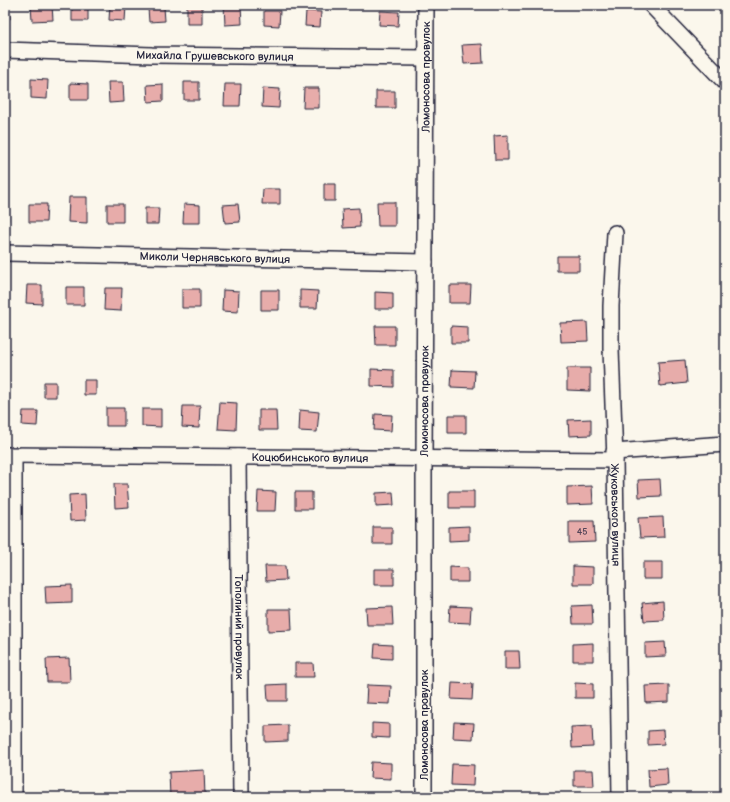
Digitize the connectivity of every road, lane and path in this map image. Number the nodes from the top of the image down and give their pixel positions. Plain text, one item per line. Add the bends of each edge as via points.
1 (426, 5) edge
2 (651, 5) edge
3 (5, 50) edge
4 (425, 58) junction
5 (725, 82) edge
6 (615, 233) dead end
7 (5, 253) edge
8 (426, 262) junction
9 (725, 444) edge
10 (10, 455) edge
11 (615, 456) junction
12 (238, 457) junction
13 (424, 459) junction
14 (14, 797) edge
15 (241, 797) edge
16 (424, 797) edge
17 (620, 797) edge

1 - 4 street, Ломоносова провулок
2 - 5 street
3 - 4 street, Михайла Грушевського вулиця via 152,55
4 - 8 street, Ломоносова провулок
6 - 11 street, Жуковського вулиця via 611,350
7 - 8 street, Миколи Чернявського вулиця
8 - 13 street, Ломоносова провулок
9 - 11 street, Коцюбинського вулиця
10 - 12 street, Коцюбинського вулиця
10 - 14 street
11 - 13 street, Коцюбинського вулиця
11 - 17 street, Жуковського вулиця
12 - 13 street, Коцюбинського вулиця
12 - 15 street, Тополиний провулок
13 - 16 street, Ломоносова провулок

